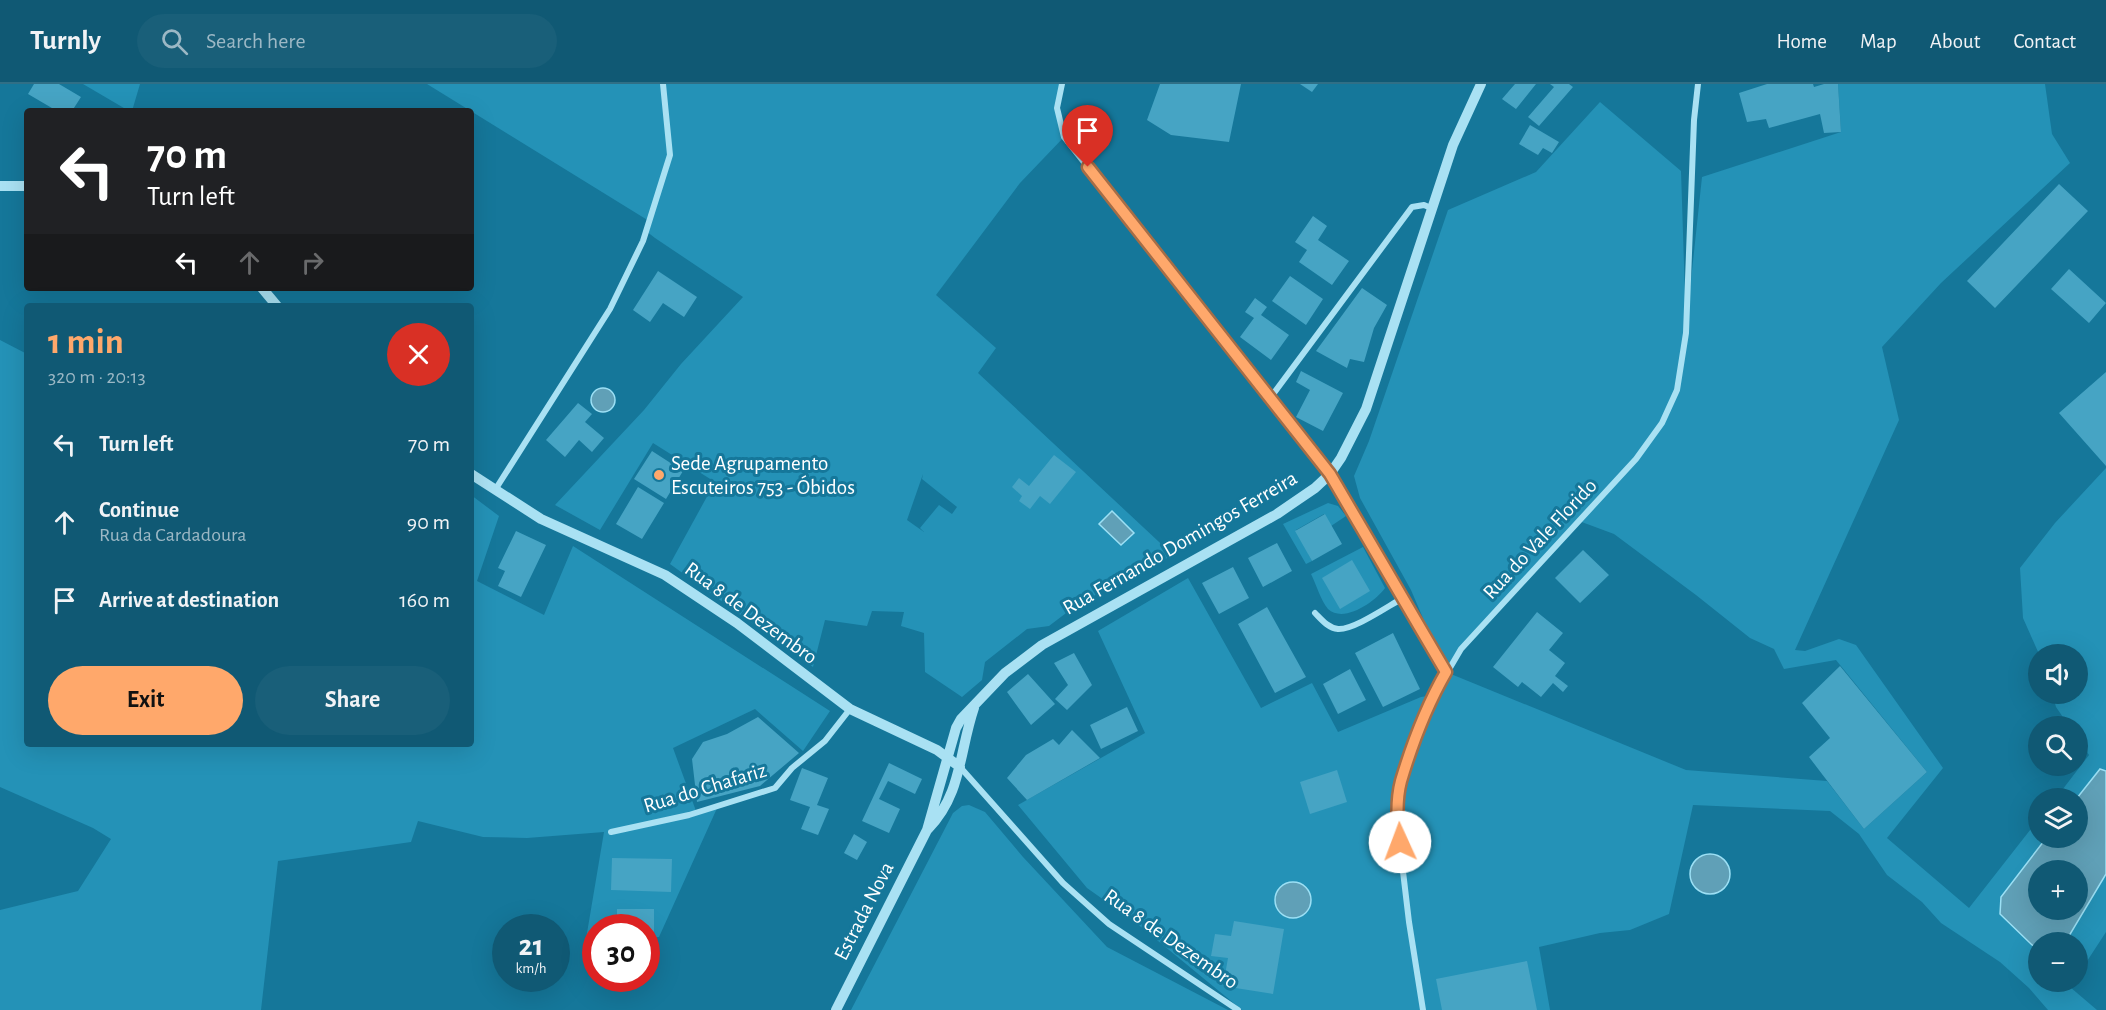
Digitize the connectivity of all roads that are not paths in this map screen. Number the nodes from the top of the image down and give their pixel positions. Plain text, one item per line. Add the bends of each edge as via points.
1 (663, 84) edge
2 (1062, 84) edge
3 (1480, 84) edge
4 (1698, 84) edge
5 (0, 186) edge
6 (24, 186) edge
7 (1431, 208) junction
8 (264, 291) edge
9 (274, 303) edge
10 (1271, 397) junction
11 (1330, 474) junction
12 (474, 476) edge
13 (495, 490) junction
14 (1403, 598) junction
15 (1315, 612) dead end
16 (1446, 672) junction
17 (975, 705) junction
18 (850, 709) junction
19 (948, 758) junction
20 (960, 768) junction
21 (927, 830) junction
22 (611, 832) dead end
23 (836, 1010) edge
24 (1238, 1010) edge
25 (1423, 1010) edge

1 - 13 street via 670,155 643,241 610,309
2 - 10 street via 1057,108 1064,137
3 - 7 street, Rua Fernando Domingos Ferreira
4 - 16 street, Rua do Vale Florido via 1686,333 1677,390 1662,423 1636,459 1461,649
5 - 6 street
7 - 10 street via 1412,207
7 - 11 street, Rua Fernando Domingos Ferreira via 1366,409
8 - 9 street
10 - 11 street
11 - 14 street
11 - 17 street, Rua Fernando Domingos Ferreira via 1277,514 1042,645 1005,673
12 - 13 street
13 - 18 street, Rua 8 de Dezembro via 541,519 688,589
14 - 15 street via 1348,628 1326,625
14 - 16 street
16 - 25 street, Rua do Vale Florido via 1422,723 1401,783 1397,821
17 - 19 street, Rua Fernando Domingos Ferreira via 956,728
17 - 20 street, Rua Fernando Domingos Ferreira
18 - 19 street, Rua 8 de Dezembro
18 - 22 street, Rua do Chafariz via 825,741 775,788 689,815
19 - 20 street, Rua 8 de Dezembro
19 - 21 street, Estrada Nova
20 - 21 street, Estrada Nova via 947,807
20 - 24 street, Rua 8 de Dezembro via 1063,883 1109,924
21 - 23 street, Estrada Nova

